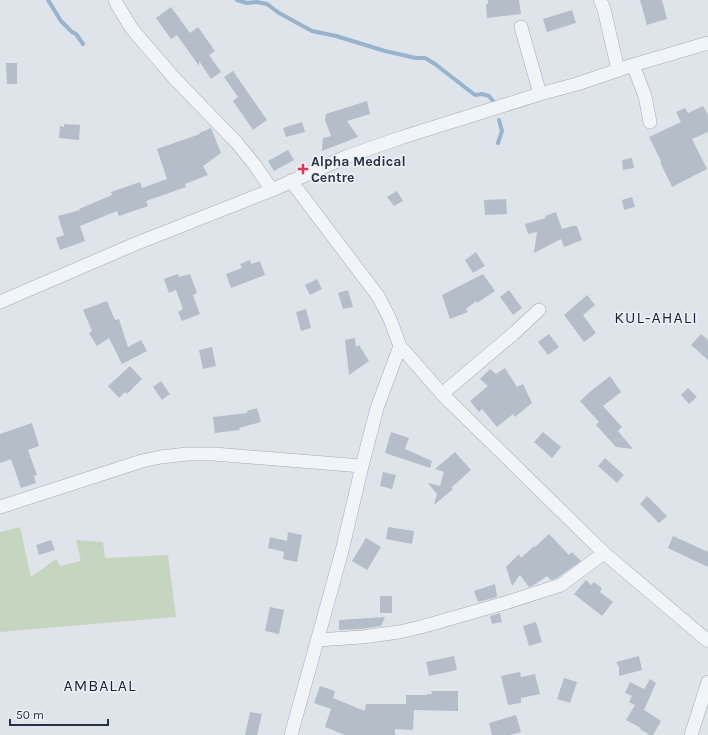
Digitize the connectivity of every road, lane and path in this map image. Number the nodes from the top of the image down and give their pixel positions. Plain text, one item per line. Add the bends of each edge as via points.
1 (115, 0) edge
2 (600, 0) edge
3 (521, 26) dead end
4 (708, 43) edge
5 (633, 65) junction
6 (618, 70) junction
7 (540, 94) junction
8 (650, 122) dead end
9 (291, 181) junction
10 (272, 190) junction
11 (0, 302) edge
12 (539, 310) dead end
13 (400, 346) junction
14 (442, 394) junction
15 (362, 466) junction
16 (0, 507) edge
17 (604, 553) junction
18 (317, 640) junction
19 (708, 641) edge
20 (708, 682) edge
21 (292, 735) edge
22 (691, 735) edge

1 - 10 street via 132,28 175,79 238,143
2 - 6 street
3 - 7 street
4 - 5 street
5 - 6 street
5 - 8 street via 645,96
6 - 7 street
7 - 9 street via 348,156
9 - 10 street
9 - 13 street via 378,296
10 - 11 street
12 - 14 street
13 - 14 street
13 - 15 street via 377,408
14 - 17 street
15 - 16 street via 187,454 142,461
15 - 18 street
17 - 18 street via 561,585 512,601 421,628 362,637
17 - 19 street
18 - 21 street
20 - 22 street

